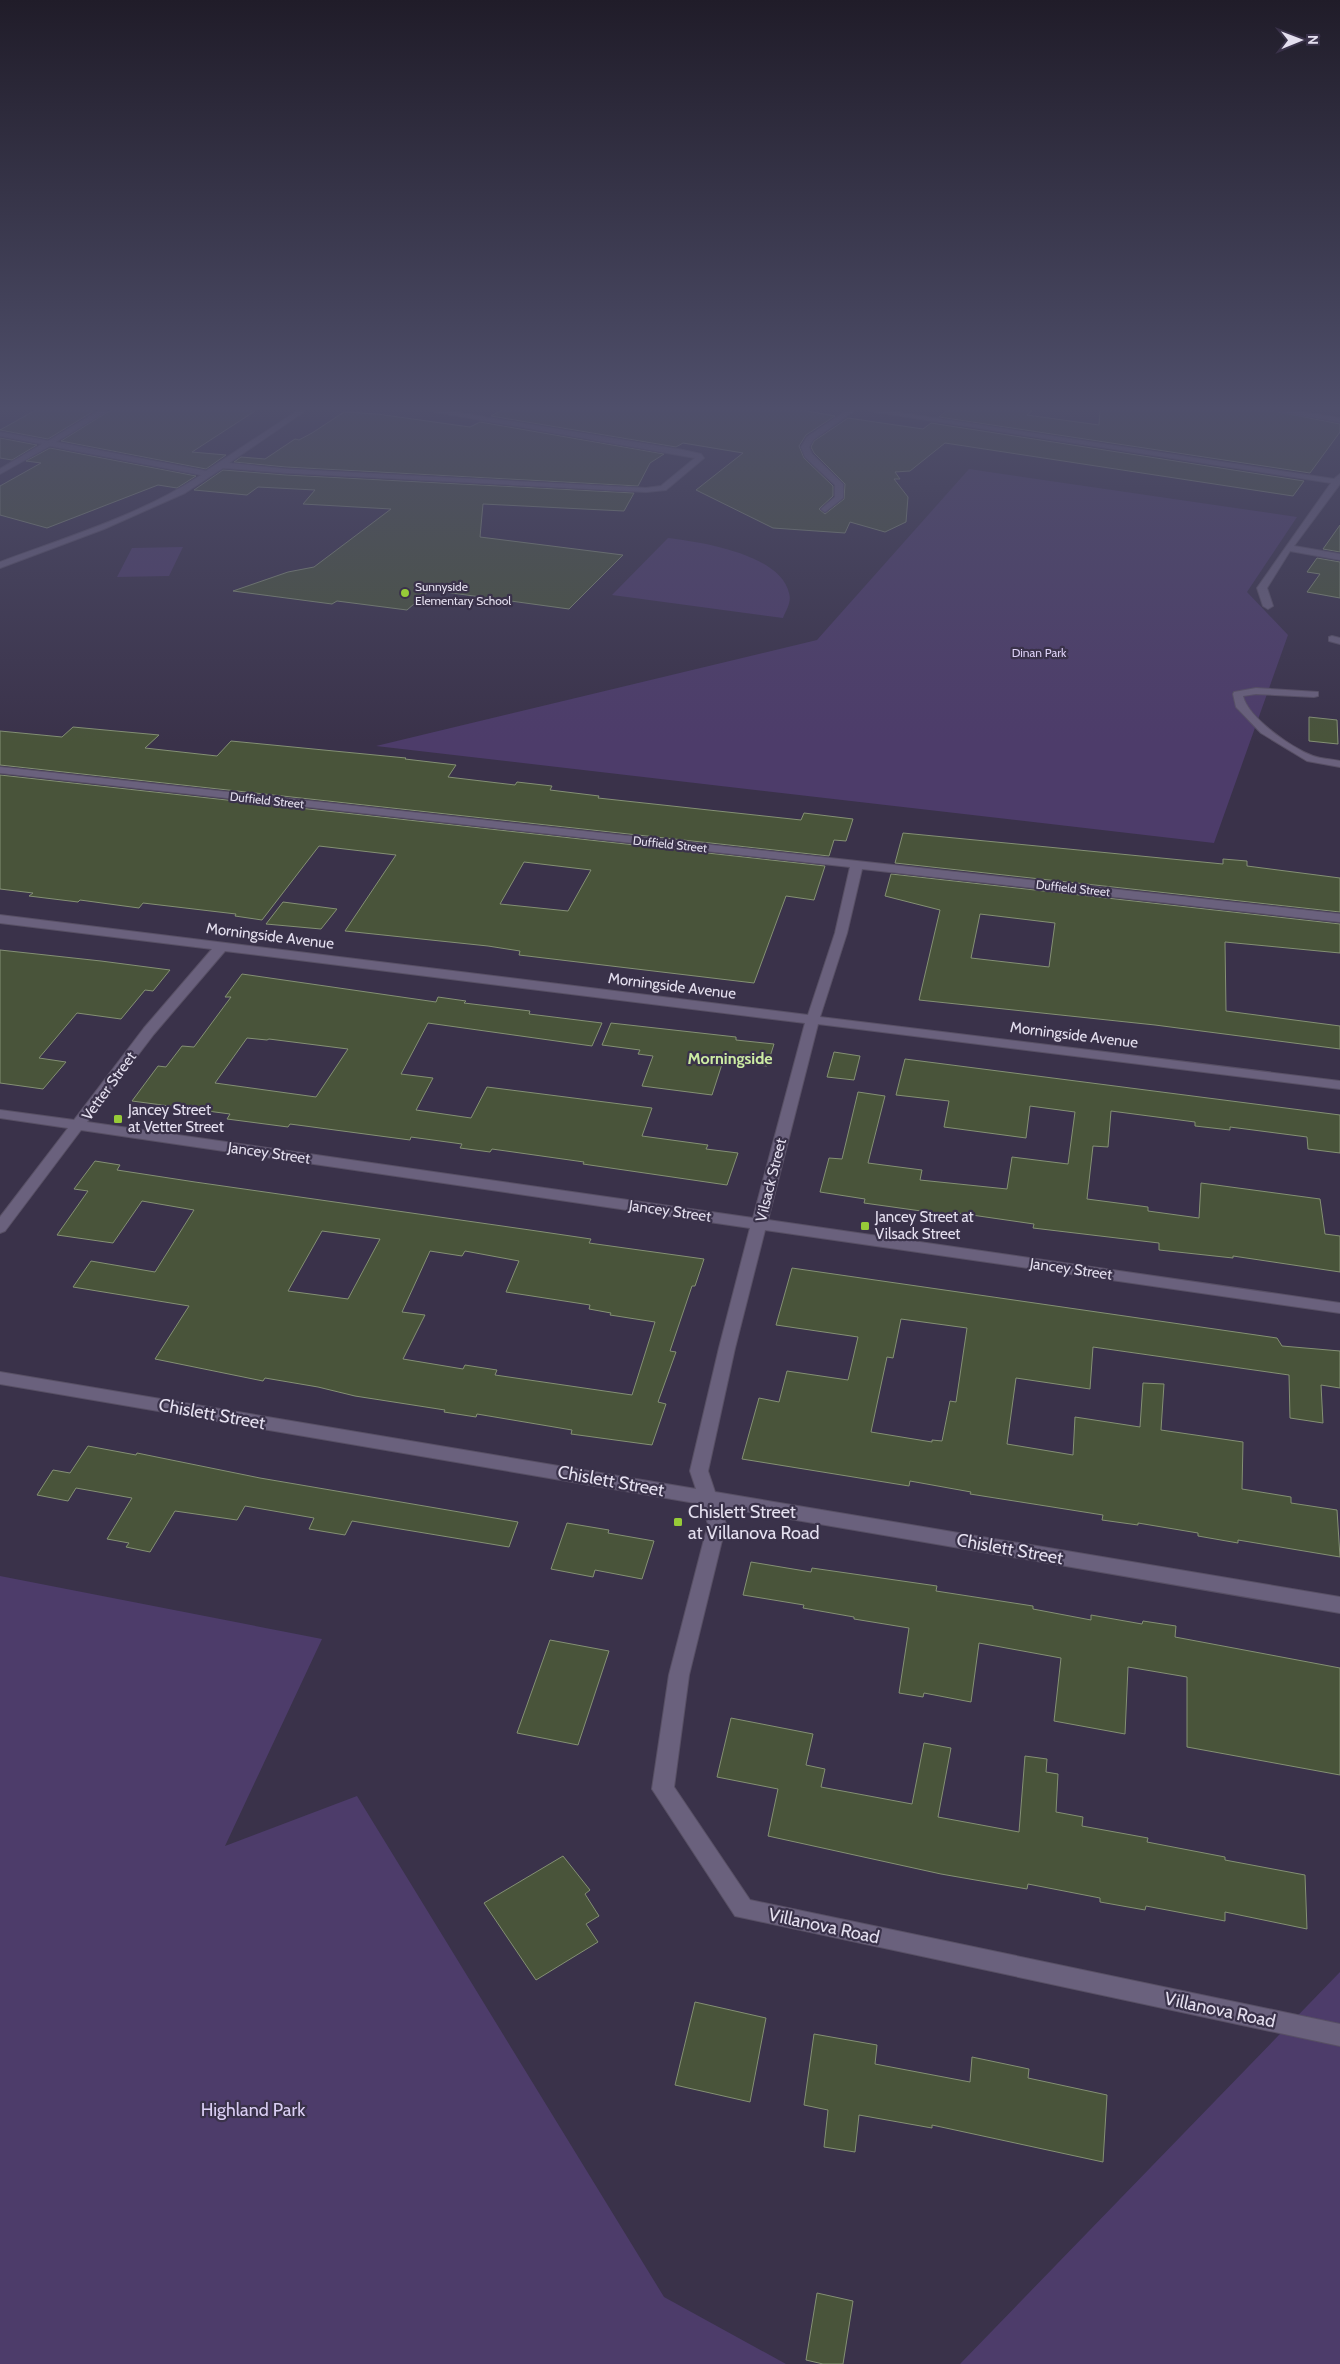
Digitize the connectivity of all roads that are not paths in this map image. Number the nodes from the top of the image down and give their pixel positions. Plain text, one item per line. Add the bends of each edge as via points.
1 (111, 521) edge
2 (1308, 521) edge
3 (1288, 548) junction
4 (1340, 557) edge
5 (0, 565) edge
6 (1268, 606) dead end
7 (1314, 694) dead end
8 (1340, 764) edge
9 (0, 770) edge
10 (857, 864) junction
11 (1340, 918) edge
12 (0, 919) edge
13 (221, 947) junction
14 (813, 1019) junction
15 (1340, 1085) edge
16 (0, 1114) edge
17 (79, 1126) junction
18 (760, 1224) junction
19 (0, 1228) edge
20 (1340, 1308) edge
21 (0, 1378) edge
22 (707, 1497) junction
23 (1340, 1605) edge
24 (1340, 2035) edge

1 - 5 street
2 - 3 street
3 - 4 street
3 - 6 street via 1262,588
7 - 8 street via 1256,691 1238,694 1240,705 1265,730 1292,750 1311,759
9 - 10 street, Duffield Street
10 - 11 street, Duffield Street
10 - 14 street, Vilsack Street via 841,933
12 - 13 street, Morningside Avenue
13 - 14 street, Morningside Avenue
13 - 17 street, Vetter Street via 149,1031
14 - 15 street, Morningside Avenue
14 - 18 street, Vilsack Street
16 - 17 street, Jancey Street
17 - 18 street, Jancey Street
17 - 19 street, Vetter Street
18 - 20 street, Jancey Street
18 - 22 street, Vilsack Street via 699,1471
21 - 22 street, Chislett Street
22 - 23 street, Chislett Street
22 - 24 street, Villanova Road via 717,1524 680,1675 663,1789 743,1909

